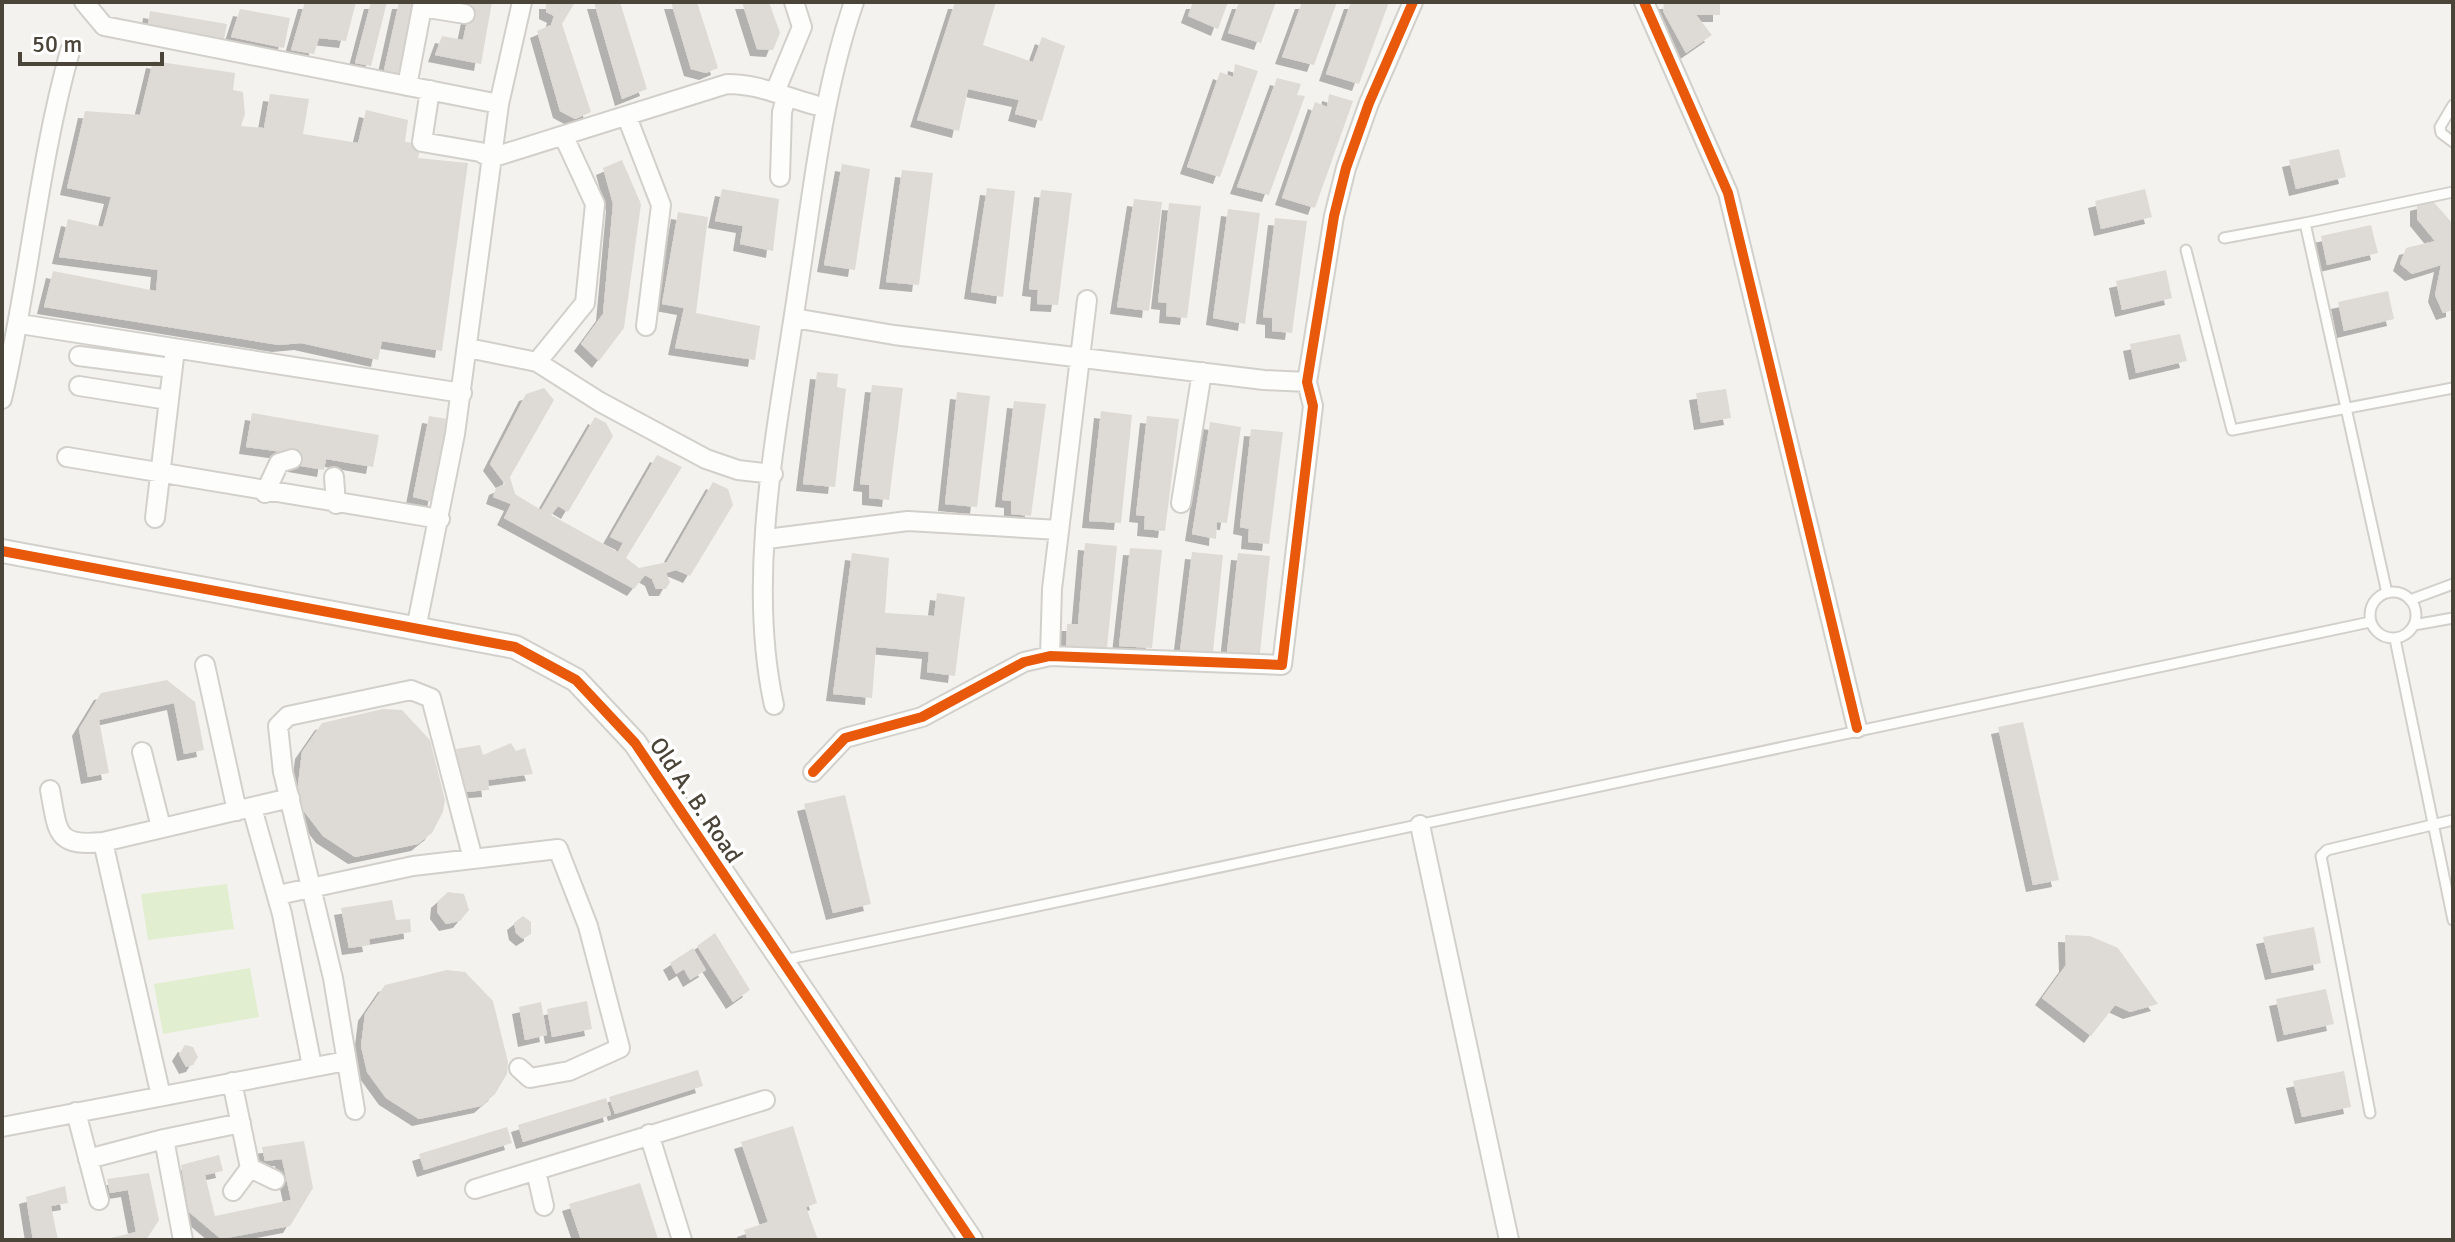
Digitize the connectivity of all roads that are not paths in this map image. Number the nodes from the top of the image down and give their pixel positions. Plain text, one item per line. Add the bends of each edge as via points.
1 (84, 2) edge
2 (522, 2) edge
3 (794, 2) edge
4 (854, 2) edge
5 (1413, 2) edge
6 (1644, 2) edge
7 (422, 5) edge
8 (465, 14) dead end
9 (70, 51) dead end
10 (407, 86) junction
11 (430, 90) junction
12 (781, 95) junction
13 (499, 104) junction
14 (815, 105) dead end
15 (2453, 105) edge
16 (627, 117) junction
17 (564, 137) junction
18 (2453, 142) edge
19 (491, 158) junction
20 (780, 177) dead end
21 (2453, 192) edge
22 (2305, 223) junction
23 (2224, 238) dead end
24 (2186, 250) dead end
25 (1087, 300) dead end
26 (794, 318) junction
27 (20, 324) junction
28 (646, 326) dead end
29 (468, 348) junction
30 (175, 349) junction
31 (79, 356) dead end
32 (1078, 356) junction
33 (537, 362) junction
34 (5, 365) edge
35 (172, 368) junction
36 (1202, 372) junction
37 (1307, 382) junction
38 (79, 386) dead end
39 (2453, 388) edge
40 (462, 393) junction
41 (2, 399) edge
42 (168, 400) junction
43 (2347, 410) junction
44 (67, 457) dead end
45 (292, 459) dead end
46 (159, 474) junction
47 (773, 474) junction
48 (334, 477) dead end
49 (265, 493) junction
50 (1181, 503) dead end
51 (336, 504) junction
52 (155, 518) dead end
53 (440, 519) junction
54 (1059, 530) junction
55 (767, 539) junction
56 (5, 557) edge
57 (2453, 584) edge
58 (2387, 593) junction
59 (2410, 600) junction
60 (2453, 618) edge
61 (2370, 622) junction
62 (2414, 625) junction
63 (416, 629) junction
64 (2395, 639) junction
65 (1050, 656) junction
66 (205, 665) dead end
67 (774, 705) dead end
68 (1857, 728) junction
69 (142, 752) dead end
70 (813, 772) dead end
71 (50, 790) dead end
72 (290, 798) junction
73 (245, 809) junction
74 (2453, 820) edge
75 (2433, 824) junction
76 (1420, 825) junction
77 (161, 827) junction
78 (103, 842) junction
79 (473, 859) junction
80 (312, 887) junction
81 (278, 895) junction
82 (2453, 920) edge
83 (781, 961) junction
84 (346, 1061) junction
85 (312, 1066) junction
86 (519, 1068) dead end
87 (232, 1082) junction
88 (161, 1096) junction
89 (765, 1100) dead end
90 (355, 1110) dead end
91 (76, 1112) junction
92 (2370, 1113) dead end
93 (241, 1123) junction
94 (2, 1127) edge
95 (649, 1134) junction
96 (164, 1139) junction
97 (88, 1159) junction
98 (250, 1168) junction
99 (536, 1171) junction
100 (275, 1180) dead end
101 (475, 1189) dead end
102 (233, 1191) dead end
103 (99, 1200) dead end
104 (544, 1206) dead end
105 (183, 1240) edge
106 (682, 1240) edge
107 (971, 1240) edge
108 (1509, 1240) edge

1 - 10 street via 104,26
2 - 13 street
3 - 12 street via 802,27
4 - 26 street via 825,106
5 - 37 street via 1346,168 1325,256
6 - 68 street via 1728,193
7 - 8 street
7 - 10 street
9 - 27 street via 26,257
10 - 11 street
11 - 13 street
11 - 19 street via 422,142
12 - 14 street
12 - 16 street via 748,84 727,84
12 - 20 street
13 - 19 street
15 - 18 lane via 2440,127
16 - 17 street
16 - 28 street via 661,205
17 - 19 street
17 - 33 street via 595,204 585,303
19 - 29 street
21 - 22 lane
22 - 23 lane
22 - 43 lane
24 - 43 lane via 2232,430
25 - 32 street
26 - 32 street
26 - 47 street
27 - 30 street
27 - 34 street
29 - 33 street
29 - 40 street
30 - 35 street
30 - 40 street
31 - 35 street
32 - 36 street
32 - 54 street
33 - 47 street via 706,459
34 - 41 street
35 - 42 street
36 - 37 street
36 - 50 street
37 - 65 street via 1313,406 1282,665
38 - 42 street
39 - 43 lane
40 - 53 street
42 - 46 street
43 - 58 lane
44 - 46 street
45 - 49 street via 279,463
46 - 49 street
46 - 52 street
47 - 55 street
48 - 51 street
49 - 51 street
51 - 53 street
53 - 63 street
54 - 55 street via 908,521
54 - 65 street
55 - 67 street via 766,669
56 - 63 street, Old A. B. Road
57 - 59 lane
58 - 59 lane
58 - 61 lane via 2375,601
59 - 62 lane via 2416,612
60 - 62 lane
61 - 64 lane via 2380,635
61 - 68 lane
62 - 64 lane
63 - 83 street, Old A. B. Road via 515,647 576,680 635,743
64 - 75 lane
65 - 70 street via 1024,662 922,717 845,738
66 - 73 street
68 - 76 lane
69 - 77 street
71 - 78 street via 57,829 65,841
72 - 73 street
72 - 79 street via 277,739 278,726 288,716 421,691 431,698
72 - 80 street
73 - 77 street
73 - 81 street
74 - 75 lane
75 - 82 lane
75 - 92 lane via 2327,850 2321,856
76 - 83 lane
76 - 108 street
77 - 78 street
78 - 88 street
79 - 80 street
79 - 86 street via 558,849 588,926 620,1048 569,1071 530,1078
80 - 81 street
80 - 84 street
81 - 85 street
83 - 107 street, Old A. B. Road
84 - 85 street
84 - 90 street
85 - 87 street
87 - 88 street
87 - 93 street
88 - 91 street
89 - 95 street
91 - 94 street
91 - 97 street
93 - 96 street
93 - 98 street
95 - 99 street
95 - 106 street
96 - 97 street
96 - 105 street
97 - 103 street
98 - 100 street
98 - 102 street
99 - 101 street
99 - 104 street

